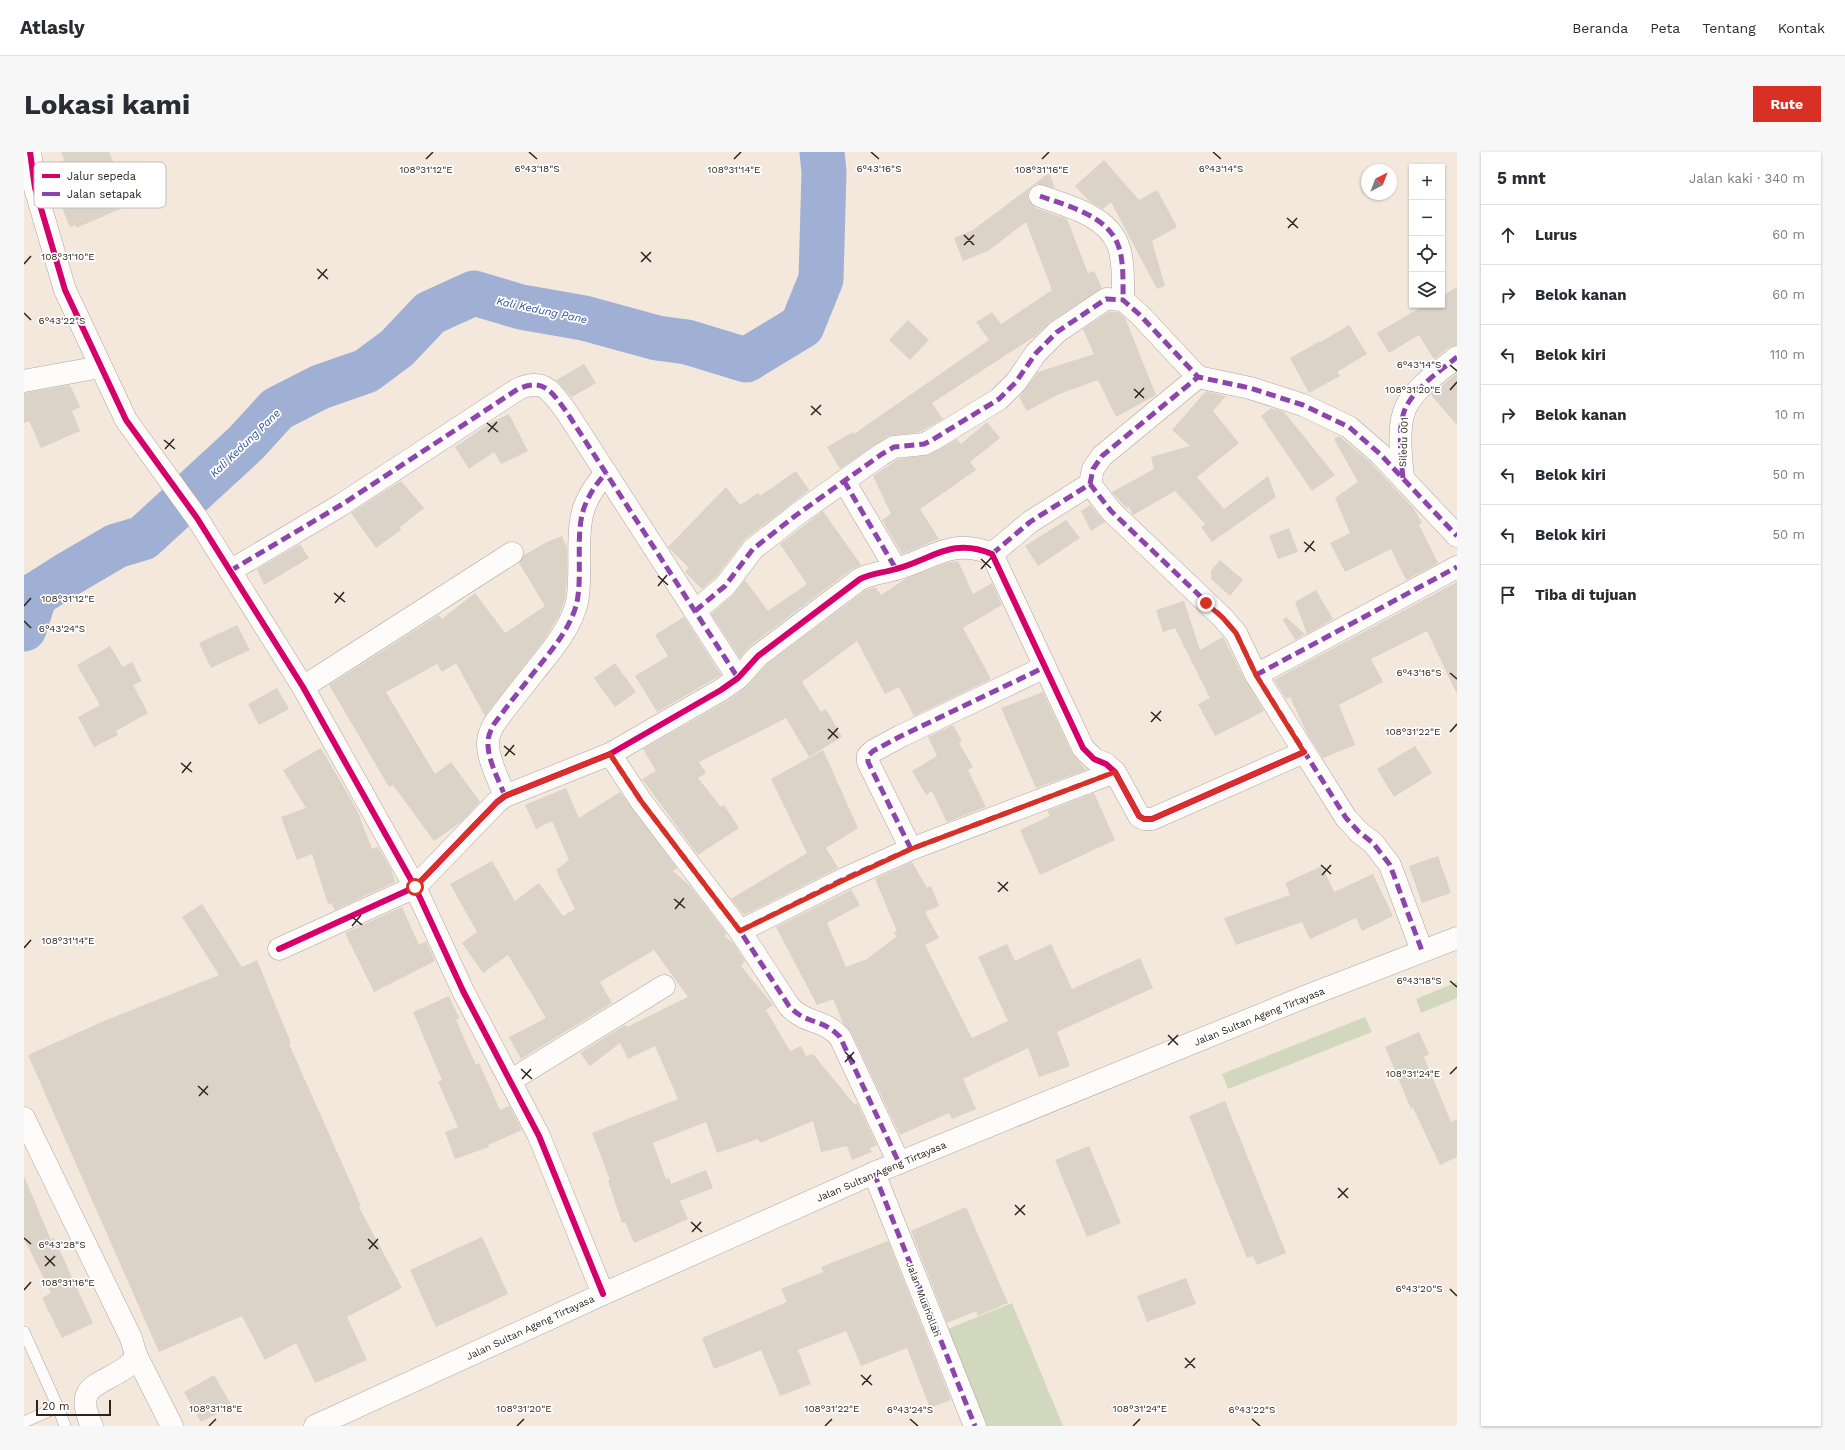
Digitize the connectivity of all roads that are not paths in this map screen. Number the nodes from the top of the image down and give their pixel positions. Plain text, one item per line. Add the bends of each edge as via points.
1 (30, 152) edge
2 (34, 176) edge
3 (1040, 196) dead end
4 (42, 208) edge
5 (1123, 300) junction
6 (1457, 357) edge
7 (100, 367) junction
8 (1198, 377) junction
9 (24, 381) edge
10 (606, 473) junction
11 (1403, 478) junction
12 (844, 481) junction
13 (1090, 484) junction
14 (1457, 536) edge
15 (512, 553) dead end
16 (992, 554) junction
17 (1457, 568) edge
18 (896, 569) junction
19 (230, 571) junction
20 (695, 611) junction
21 (1045, 667) junction
22 (1256, 675) junction
23 (738, 678) junction
24 (303, 687) junction
25 (1304, 752) junction
26 (610, 754) junction
27 (1115, 772) junction
28 (505, 796) junction
29 (911, 849) junction
30 (415, 887) junction
31 (740, 931) junction
32 (1457, 938) edge
33 (279, 949) dead end
34 (1422, 952) junction
35 (664, 986) dead end
36 (510, 1081) junction
37 (24, 1118) edge
38 (899, 1163) junction
39 (874, 1173) junction
40 (603, 1294) junction
41 (24, 1332) edge
42 (136, 1355) junction
43 (58, 1406) junction
44 (24, 1422) edge
45 (64, 1426) edge
46 (92, 1426) edge
47 (172, 1426) edge
48 (315, 1426) edge
49 (975, 1426) edge

1 - 2 street
3 - 5 street via 1090,216 1108,228 1119,246
4 - 7 street via 65,290
5 - 8 street
5 - 12 street via 1106,299 1057,332 1036,353 1016,382 999,399 924,444 894,447
6 - 11 street, Siledu 001 via 1420,389 1406,406 1402,419
7 - 9 street
7 - 19 street via 126,420 197,518
8 - 11 street via 1250,388 1302,406 1349,427
8 - 13 street via 1102,456 1093,469
10 - 19 street via 555,396 547,387 538,384 528,385 518,389 341,505
10 - 20 street
10 - 28 street via 592,489 581,519 577,602 570,622 494,724 489,735 489,750 495,773
11 - 14 street
12 - 18 street
12 - 20 street via 753,549 725,586
13 - 16 street via 1030,522
13 - 22 street via 1111,511 1236,633
15 - 24 street
16 - 18 street via 978,548 951,549
16 - 21 street
17 - 22 street
18 - 23 street via 860,579 758,656
19 - 24 street
20 - 23 street
21 - 27 street via 1083,748 1094,759 1106,764
21 - 29 street via 901,736 868,756 868,762
22 - 25 street
23 - 26 street
24 - 30 street
25 - 27 street via 1152,819 1139,816
25 - 34 street via 1346,818 1373,843 1390,865
26 - 28 street
26 - 31 street via 641,801
27 - 29 street
28 - 30 street
29 - 31 street
30 - 33 street
30 - 36 street via 462,991
31 - 38 street via 797,1015 833,1029 840,1037
32 - 34 street, Jalan Sultan Ageng Tirtayasa
34 - 38 street, Jalan Sultan Ageng Tirtayasa via 1306,996
35 - 36 street
36 - 40 street via 539,1136
37 - 42 street via 132,1338
38 - 39 street, Jalan Sultan Ageng Tirtayasa
39 - 40 street, Jalan Sultan Ageng Tirtayasa
39 - 49 street, Jalan Mushollah
40 - 48 street, Jalan Sultan Ageng Tirtayasa
41 - 43 lane
42 - 46 street via 130,1365 92,1387 84,1400 86,1414
42 - 47 street
43 - 44 lane
43 - 45 lane

